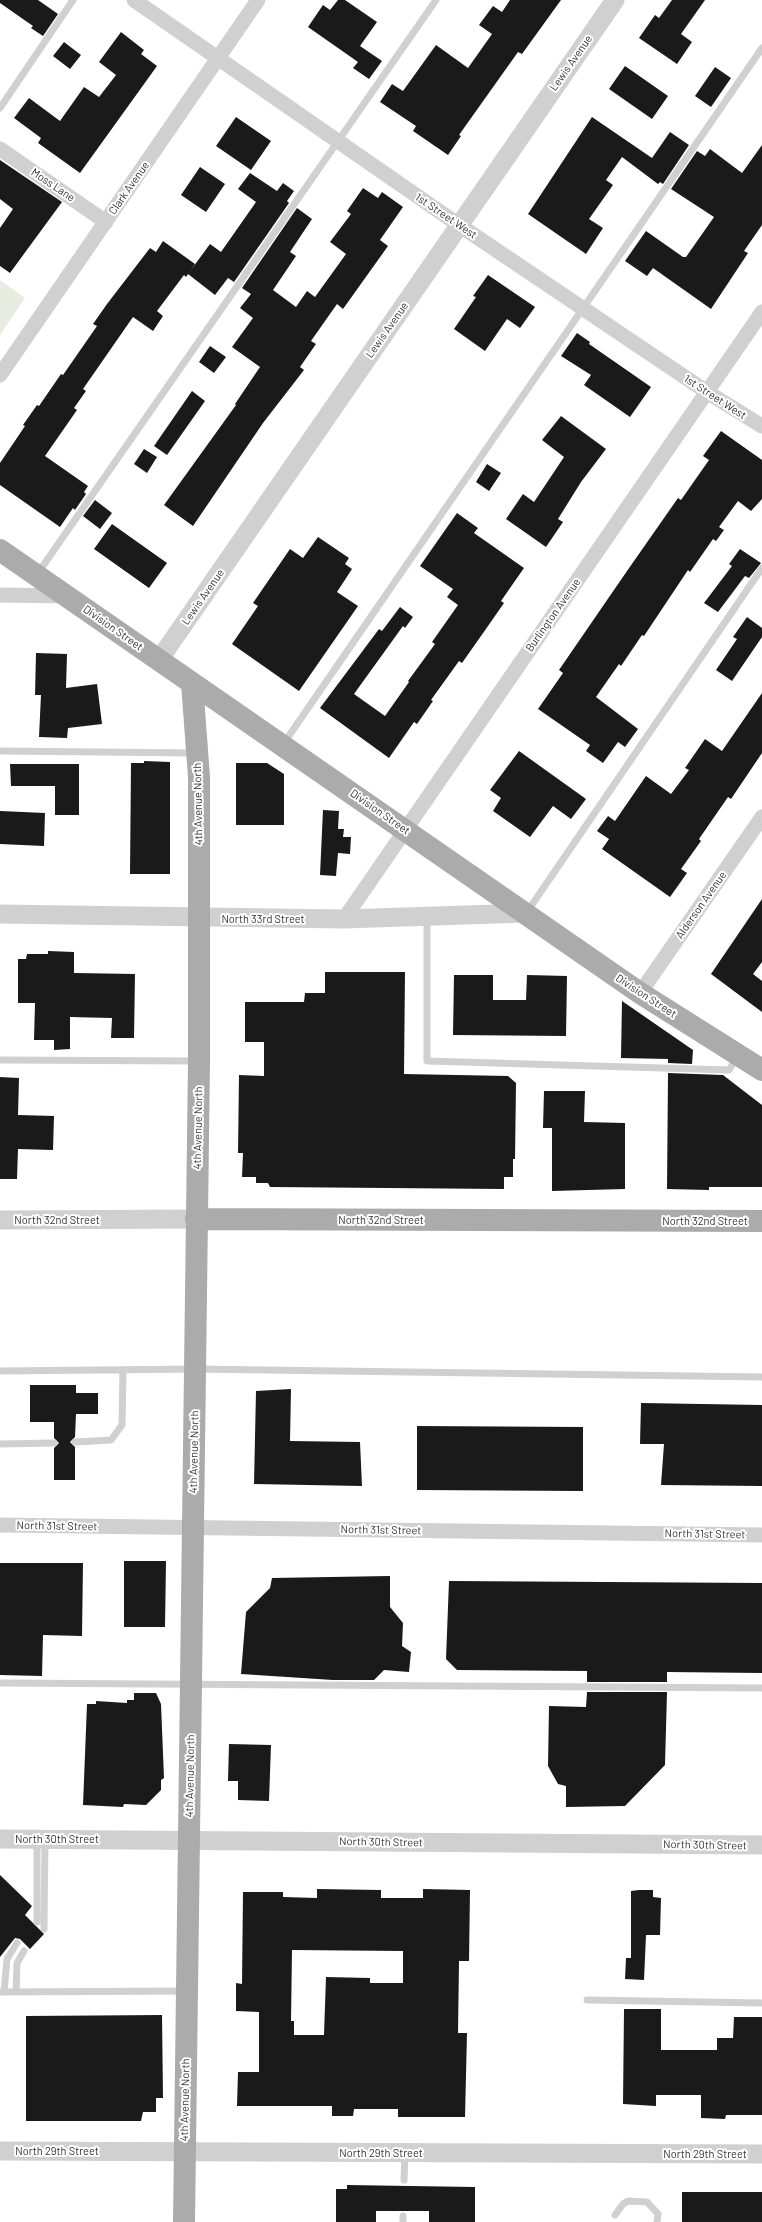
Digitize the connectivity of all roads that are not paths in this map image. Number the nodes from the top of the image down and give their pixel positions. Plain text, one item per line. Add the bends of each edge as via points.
1 (73, 0) edge
2 (134, 0) edge
3 (258, 0) edge
4 (436, 0) edge
5 (615, 0) edge
6 (762, 48) edge
7 (219, 58) junction
8 (0, 108) edge
9 (339, 142) junction
10 (0, 149) edge
11 (106, 222) junction
12 (459, 225) junction
13 (583, 309) junction
14 (762, 312) edge
15 (0, 375) edge
16 (707, 392) junction
17 (762, 426) edge
18 (0, 550) edge
19 (762, 568) edge
20 (37, 575) junction
21 (0, 595) edge
22 (66, 596) junction
23 (159, 660) junction
24 (192, 683) junction
25 (283, 745) junction
26 (0, 751) edge
27 (197, 753) junction
28 (762, 817) edge
29 (405, 830) junction
30 (0, 914) edge
31 (526, 914) junction
32 (426, 916) junction
33 (199, 918) junction
34 (344, 919) junction
35 (640, 993) junction
36 (738, 1055) junction
37 (0, 1060) edge
38 (199, 1061) junction
39 (762, 1070) edge
40 (0, 1220) edge
41 (196, 1220) junction
42 (762, 1221) edge
43 (196, 1369) junction
44 (123, 1370) junction
45 (0, 1371) edge
46 (762, 1377) edge
47 (75, 1442) dead end
48 (54, 1443) dead end
49 (0, 1444) edge
50 (0, 1525) edge
51 (192, 1527) junction
52 (762, 1535) edge
53 (0, 1683) edge
54 (191, 1684) junction
55 (762, 1688) edge
56 (0, 1839) edge
57 (41, 1839) junction
58 (189, 1840) junction
59 (762, 1845) edge
60 (37, 1922) dead end
61 (44, 1929) dead end
62 (17, 1943) dead end
63 (24, 1951) dead end
64 (187, 1991) junction
65 (2, 1992) edge
66 (16, 1992) junction
67 (587, 2000) dead end
68 (762, 2002) edge
69 (0, 2151) edge
70 (184, 2152) junction
71 (405, 2153) junction
72 (762, 2154) edge
73 (404, 2180) dead end
74 (615, 2215) dead end
75 (184, 2222) edge
76 (657, 2222) edge

1 - 8 lane
2 - 7 street, 1st Street West
3 - 7 street, Clark Avenue
4 - 9 lane
5 - 12 street, Lewis Avenue
6 - 13 lane
7 - 9 street, 1st Street West
7 - 11 street, Clark Avenue
9 - 12 street, 1st Street West
9 - 20 lane
10 - 11 street, Moss Lane
11 - 15 street, Clark Avenue
12 - 13 street, 1st Street West
12 - 23 street, Lewis Avenue
13 - 16 street, 1st Street West
13 - 25 lane
14 - 16 street, Burlington Avenue
16 - 17 street, 1st Street West
16 - 29 street, Burlington Avenue
18 - 20 main road, Division Street
19 - 31 lane
20 - 22 main road, Division Street
21 - 22 street
22 - 23 main road, Division Street
23 - 24 main road, Division Street
24 - 25 main road, Division Street
24 - 27 main road, 4th Avenue North
25 - 29 main road, Division Street
26 - 27 lane
27 - 33 main road, 4th Avenue North
28 - 35 street, Alderson Avenue
29 - 31 main road, Division Street
29 - 34 street, Burlington Avenue
30 - 33 street, North 33rd Street
31 - 32 street, North 33rd Street
31 - 35 main road, Division Street
32 - 34 street, North 33rd Street
32 - 36 lane via 427,1061 729,1070
33 - 34 street, North 33rd Street
33 - 38 main road, 4th Avenue North
35 - 36 main road, Division Street
36 - 39 main road, Division Street
37 - 38 lane
38 - 41 main road, 4th Avenue North
40 - 41 street, North 32nd Street
41 - 42 main road, North 32nd Street
41 - 43 main road, 4th Avenue North
43 - 44 lane
43 - 46 lane
43 - 51 main road, 4th Avenue North
44 - 45 lane
44 - 47 lane via 122,1425 111,1440
48 - 49 lane
50 - 51 street, North 31st Street
51 - 52 street, North 31st Street
51 - 54 main road, 4th Avenue North
53 - 54 lane
54 - 55 lane
54 - 58 main road, 4th Avenue North
56 - 57 street, North 30th Street
57 - 58 street, North 30th Street
57 - 60 lane
57 - 61 lane
58 - 59 street, North 30th Street
58 - 64 main road, 4th Avenue North
62 - 65 lane via 7,1959
63 - 66 lane via 17,1962
64 - 66 lane
64 - 70 main road, 4th Avenue North
65 - 66 lane
67 - 68 lane
69 - 70 street, North 29th Street
70 - 71 street, North 29th Street
70 - 75 main road, 4th Avenue North
71 - 72 street, North 29th Street
71 - 73 lane
74 - 76 lane via 628,2201 647,2202 658,2214

